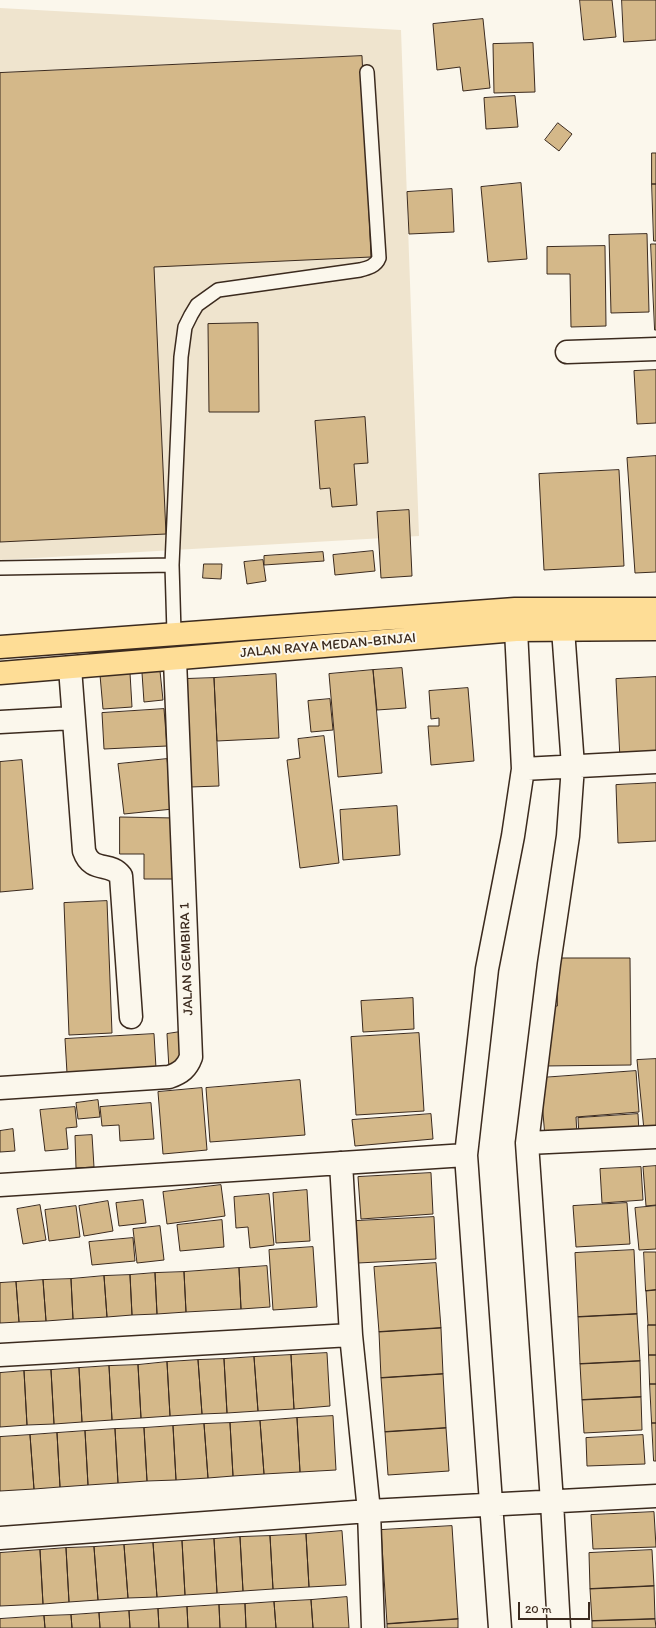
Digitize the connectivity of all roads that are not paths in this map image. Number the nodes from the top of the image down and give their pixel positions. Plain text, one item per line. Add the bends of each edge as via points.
1 (367, 72) dead end
2 (656, 349) edge
3 (567, 352) dead end
4 (172, 565) junction
5 (0, 568) edge
6 (656, 609) edge
7 (563, 629) junction
8 (656, 629) edge
9 (516, 630) junction
10 (174, 634) junction
11 (0, 647) edge
12 (175, 660) junction
13 (70, 668) junction
14 (0, 673) edge
15 (73, 718) junction
16 (0, 722) edge
17 (656, 762) edge
18 (573, 766) junction
19 (523, 769) junction
20 (131, 1017) dead end
21 (0, 1088) edge
22 (656, 1136) edge
23 (527, 1143) junction
24 (466, 1155) junction
25 (341, 1163) junction
26 (0, 1185) edge
27 (351, 1335) junction
28 (0, 1355) edge
29 (656, 1496) edge
30 (552, 1502) junction
31 (490, 1504) junction
32 (369, 1511) junction
33 (0, 1538) edge
34 (373, 1628) edge
35 (500, 1628) edge
36 (559, 1628) edge

1 - 4 lane via 379,260 370,268 360,270 218,290 197,305 185,328 181,357
2 - 3 street
4 - 5 lane
4 - 10 lane
6 - 10 highway, JALAN RAYA MEDAN-BINJAI via 516,609
7 - 8 highway, JALAN RAYA MEDAN-BINJAI
7 - 9 highway, JALAN RAYA MEDAN-BINJAI
7 - 18 street
9 - 12 highway, JALAN RAYA MEDAN-BINJAI
9 - 19 street
10 - 11 highway, JALAN RAYA MEDAN-BINJAI
12 - 13 highway, JALAN RAYA MEDAN-BINJAI
12 - 21 street, JALAN GEMBIRA 1 via 191,1057 179,1074 169,1077
13 - 14 highway, JALAN RAYA MEDAN-BINJAI
13 - 15 street
15 - 16 street
15 - 20 street via 84,851 94,865 114,870 121,876
17 - 18 street
18 - 19 street
18 - 23 street via 568,836
19 - 24 street via 513,836 487,969
22 - 23 street
23 - 30 street
24 - 25 street
24 - 31 street
25 - 26 street
25 - 27 street
27 - 28 street
27 - 32 street
29 - 30 street
30 - 31 street
30 - 36 street
31 - 32 street
31 - 35 street
32 - 33 street
32 - 34 street

